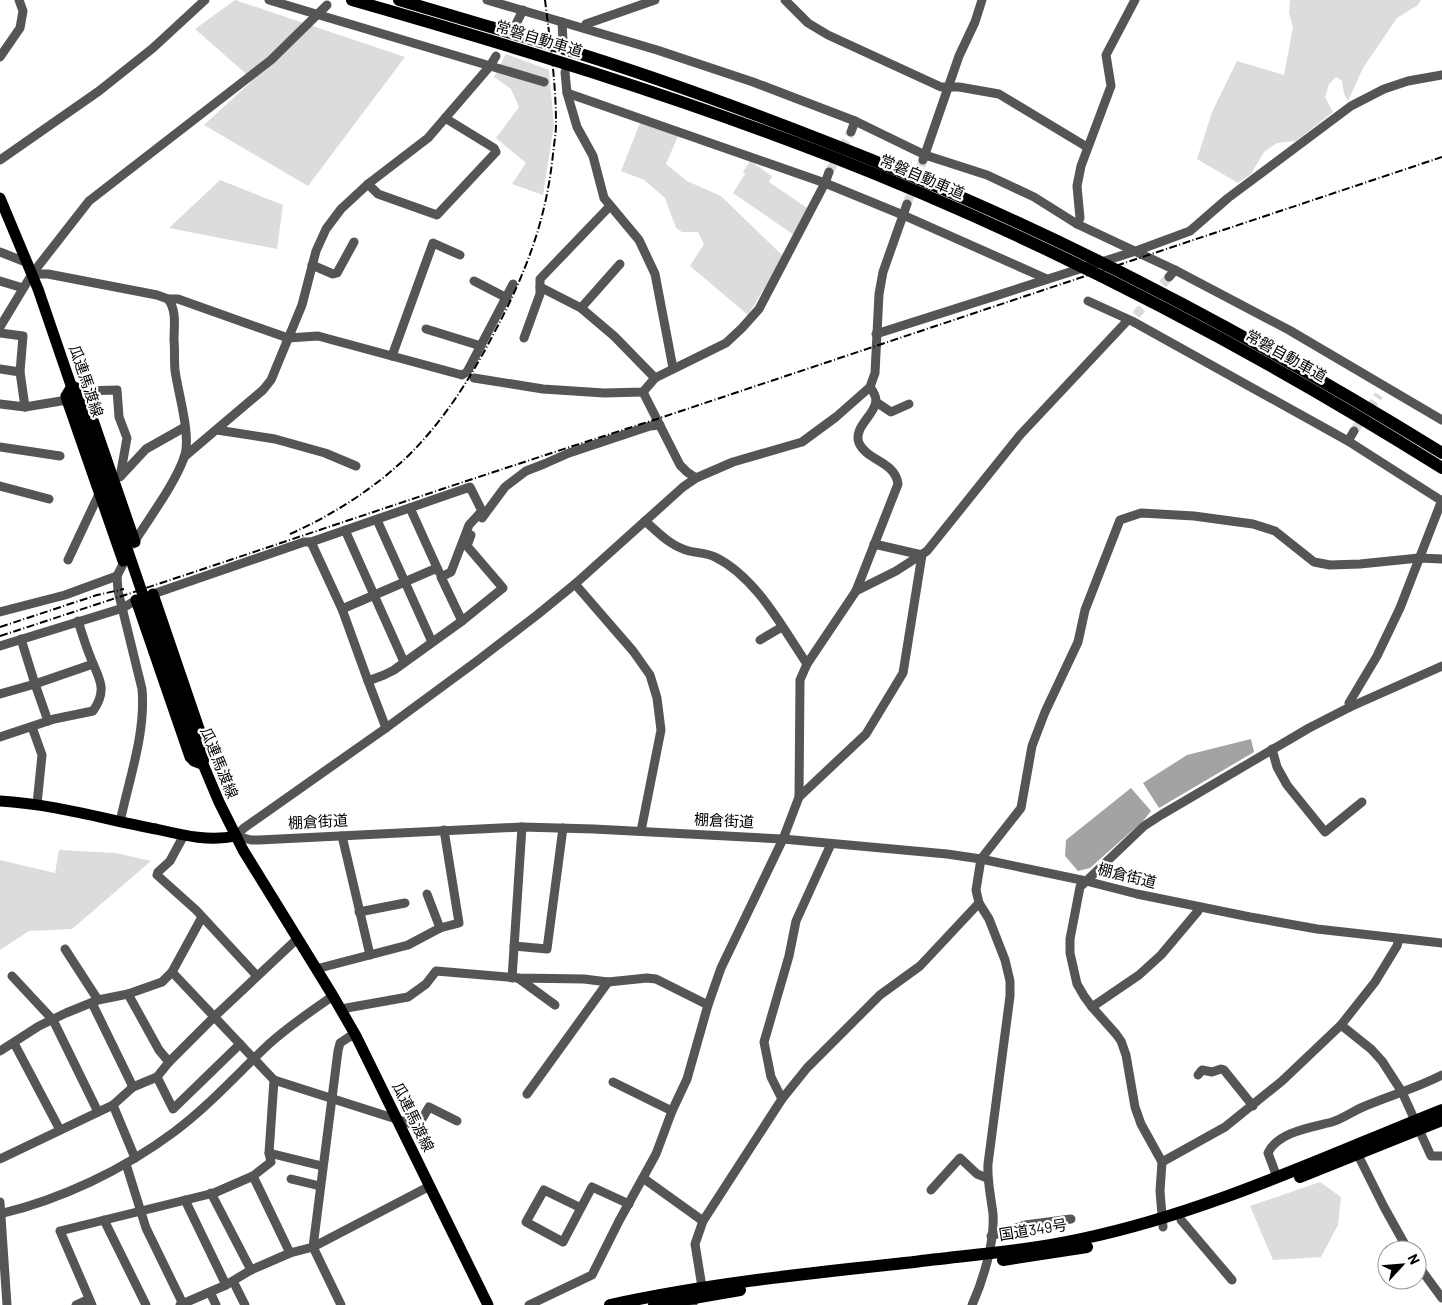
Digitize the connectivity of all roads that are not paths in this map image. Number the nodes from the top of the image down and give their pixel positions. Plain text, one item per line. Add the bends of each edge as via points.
1 (19, 0) edge
2 (205, 0) edge
3 (269, 0) edge
4 (352, 0) edge
5 (399, 0) edge
6 (487, 0) edge
7 (785, 0) edge
8 (982, 0) edge
9 (1135, 0) edge
10 (649, 1) edge
11 (327, 5) dead end
12 (523, 10) junction
13 (318, 14) junction
14 (562, 22) junction
15 (516, 24) dead end
16 (584, 28) junction
17 (561, 44) junction
18 (496, 56) dead end
19 (0, 57) edge
20 (490, 66) junction
21 (562, 67) junction
22 (1442, 75) edge
23 (544, 82) dead end
24 (949, 87) junction
25 (567, 93) junction
26 (445, 118) junction
27 (855, 121) junction
28 (851, 132) tunnel mouth
29 (1087, 147) junction
30 (924, 157) junction
31 (0, 160) edge
32 (829, 172) tunnel mouth
33 (826, 183) junction
34 (368, 184) junction
35 (0, 198) edge
36 (907, 204) tunnel mouth
37 (610, 206) junction
38 (903, 215) junction
39 (1078, 224) junction
40 (354, 242) dead end
41 (1136, 251) junction
42 (0, 252) edge
43 (460, 255) dead end
44 (312, 264) junction
45 (620, 264) dead end
46 (30, 268) junction
47 (1175, 270) junction
48 (1168, 277) tunnel mouth
49 (1047, 279) junction
50 (0, 281) edge
51 (474, 281) dead end
52 (513, 284) dead end
53 (540, 287) junction
54 (23, 288) junction
55 (506, 298) junction
56 (168, 299) junction
57 (1088, 301) dead end
58 (581, 308) junction
59 (1132, 318) junction
60 (1, 322) edge
61 (426, 329) dead end
62 (0, 333) edge
63 (876, 334) junction
64 (288, 338) junction
65 (524, 338) dead end
66 (482, 346) junction
67 (392, 356) junction
68 (673, 368) junction
69 (0, 369) edge
70 (20, 372) junction
71 (474, 378) dead end
72 (655, 378) junction
73 (870, 387) junction
74 (1385, 387) junction
75 (77, 389) junction
76 (643, 392) junction
77 (1379, 395) tunnel mouth
78 (67, 400) junction
79 (876, 402) junction
80 (0, 404) edge
81 (909, 404) dead end
82 (25, 407) junction
83 (1442, 420) edge
84 (660, 425) junction
85 (184, 427) junction
86 (217, 430) junction
87 (1354, 431) tunnel mouth
88 (1348, 441) junction
89 (0, 447) edge
90 (1442, 453) edge
91 (60, 456) dead end
92 (184, 457) junction
93 (356, 466) dead end
94 (1442, 468) edge
95 (696, 478) junction
96 (118, 481) junction
97 (0, 486) edge
98 (99, 494) junction
99 (49, 499) dead end
100 (1442, 500) edge
101 (410, 508) junction
102 (378, 520) junction
103 (645, 521) junction
104 (345, 530) junction
105 (135, 542) junction
106 (311, 542) junction
107 (874, 544) junction
108 (922, 555) junction
109 (1419, 558) junction
110 (1442, 559) edge
111 (68, 560) dead end
112 (123, 561) junction
113 (437, 568) junction
114 (116, 576) junction
115 (441, 577) junction
116 (406, 581) junction
117 (575, 584) junction
118 (856, 591) junction
119 (153, 594) junction
120 (374, 595) junction
121 (136, 600) junction
122 (123, 608) junction
123 (342, 609) junction
124 (0, 612) edge
125 (462, 620) junction
126 (78, 622) junction
127 (782, 627) junction
128 (21, 639) junction
129 (760, 640) dead end
130 (432, 642) junction
131 (0, 646) edge
132 (404, 662) junction
133 (93, 664) junction
134 (807, 664) junction
135 (1442, 666) edge
136 (368, 681) junction
137 (35, 684) junction
138 (0, 694) edge
139 (1350, 707) junction
140 (48, 721) junction
141 (32, 727) junction
142 (386, 728) junction
143 (0, 737) edge
144 (1272, 749) junction
145 (202, 764) junction
146 (799, 797) junction
147 (0, 800) edge
148 (1362, 802) dead end
149 (37, 804) junction
150 (120, 822) junction
151 (522, 827) junction
152 (564, 828) junction
153 (444, 830) junction
154 (642, 831) junction
155 (184, 835) junction
156 (236, 836) junction
157 (342, 836) junction
158 (783, 839) junction
159 (832, 844) junction
160 (982, 859) junction
161 (1086, 881) junction
162 (427, 894) dead end
163 (405, 903) dead end
164 (979, 903) junction
165 (1198, 907) junction
166 (359, 912) junction
167 (202, 917) junction
168 (440, 928) junction
169 (297, 939) junction
170 (1399, 940) junction
171 (1442, 943) edge
172 (514, 946) junction
173 (65, 949) dead end
174 (370, 955) junction
175 (316, 969) junction
176 (172, 972) junction
177 (12, 976) dead end
178 (257, 976) junction
179 (515, 978) junction
180 (608, 982) junction
181 (128, 994) junction
182 (333, 996) junction
183 (95, 1002) junction
184 (555, 1005) dead end
185 (708, 1005) junction
186 (1092, 1007) junction
187 (341, 1010) junction
188 (215, 1016) junction
189 (53, 1020) junction
190 (1341, 1024) junction
191 (356, 1036) junction
192 (14, 1043) junction
193 (240, 1044) junction
194 (0, 1051) edge
195 (254, 1058) junction
196 (169, 1062) junction
197 (1198, 1075) dead end
198 (1442, 1075) edge
199 (157, 1077) junction
200 (274, 1080) junction
201 (613, 1082) dead end
202 (133, 1087) junction
203 (1402, 1092) junction
204 (527, 1094) dead end
205 (332, 1098) junction
206 (782, 1099) junction
207 (113, 1105) junction
208 (1253, 1106) junction
209 (1442, 1110) edge
210 (672, 1111) junction
211 (98, 1112) junction
212 (397, 1119) junction
213 (1442, 1120) edge
214 (457, 1121) dead end
215 (1418, 1125) junction
216 (60, 1130) junction
217 (1356, 1150) junction
218 (269, 1153) junction
219 (1442, 1156) edge
220 (135, 1158) junction
221 (0, 1159) edge
222 (1162, 1162) junction
223 (126, 1164) junction
224 (322, 1166) junction
225 (253, 1176) junction
226 (1277, 1177) junction
227 (643, 1178) junction
228 (987, 1178) junction
229 (291, 1179) dead end
230 (320, 1186) junction
231 (430, 1186) junction
232 (931, 1190) dead end
233 (211, 1194) junction
234 (185, 1200) junction
235 (0, 1202) edge
236 (629, 1204) junction
237 (581, 1208) junction
238 (140, 1210) junction
239 (1, 1214) edge
240 (1071, 1219) dead end
241 (104, 1220) junction
242 (1181, 1220) junction
243 (703, 1221) junction
244 (1163, 1222) junction
245 (991, 1236) junction
246 (1402, 1240) edge
247 (313, 1246) junction
248 (290, 1253) junction
249 (988, 1258) junction
250 (251, 1270) junction
251 (1427, 1278) edge
252 (1232, 1280) dead end
253 (230, 1282) junction
254 (210, 1292) junction
255 (696, 1296) edge
256 (1442, 1298) edge
257 (90, 1302) edge
258 (182, 1304) edge
259 (7, 1305) edge
260 (76, 1305) edge
261 (146, 1305) edge
262 (216, 1305) edge
263 (245, 1305) edge
264 (341, 1305) edge
265 (488, 1305) edge
266 (529, 1305) edge
267 (610, 1305) edge
268 (654, 1305) edge
269 (972, 1305) edge

1 - 19 street via 23,11 20,28
2 - 31 street via 99,91
3 - 13 street
4 - 21 highway, 常磐自動車道 via 543,56
5 - 17 highway, 常磐自動車道 via 542,43
6 - 12 street
7 - 24 street via 808,24 828,35 941,87
8 - 24 street
9 - 29 street via 1106,55 1112,86
10 - 16 street via 586,24
11 - 13 street
12 - 14 street
12 - 15 street
13 - 20 street
13 - 46 street via 271,60 89,201
14 - 16 street
14 - 17 street
16 - 27 street via 727,74
17 - 90 highway, 常磐自動車道 via 837,146 1089,257 1301,368
18 - 20 street
20 - 23 street
20 - 26 street
21 - 25 street
21 - 94 highway, 常磐自動車道 via 681,101 832,157 993,225 1195,324 1295,379
22 - 41 street via 1408,81 1363,99 1228,198 1190,231
24 - 29 street via 999,94
24 - 30 street
25 - 33 street
25 - 37 street via 576,127 593,156 604,198
26 - 34 street via 418,148
26 - 34 street via 496,152 437,215 378,194
27 - 28 street
27 - 30 street
29 - 39 street via 1077,186
30 - 39 street via 987,175 1034,197
32 - 33 street
33 - 38 street
33 - 68 street via 759,309 726,343
34 - 44 street via 341,208 326,229
35 - 46 main road, 瓜連馬渡線
36 - 38 street
37 - 53 street via 540,279
37 - 68 street via 639,240 655,274
38 - 49 street
38 - 63 street via 879,294
39 - 41 street
40 - 44 street via 337,273
41 - 47 street
41 - 49 street
42 - 46 street
43 - 67 street via 433,243
44 - 64 street via 302,305
45 - 58 street
46 - 54 street
46 - 56 street
46 - 75 main road, 瓜連馬渡線
47 - 48 street
47 - 74 street via 1289,330
49 - 63 street
50 - 54 street
51 - 55 street
52 - 55 street
53 - 58 street
53 - 65 street
54 - 60 street
55 - 66 street
56 - 64 street via 178,299
56 - 85 street via 175,314 175,369
57 - 59 street
58 - 72 street
59 - 88 street
59 - 108 street via 1020,435
61 - 66 street
62 - 70 street via 23,336
63 - 73 street via 876,372
64 - 67 street via 318,336
64 - 86 street via 271,380
66 - 67 street via 462,375
68 - 72 street
69 - 70 street
70 - 82 street
71 - 76 street via 543,389
72 - 76 street
73 - 79 street
73 - 95 street via 802,442 732,462
74 - 77 street
74 - 83 street
75 - 78 main road via 68,391
75 - 96 main road
75 - 96 street via 117,390 119,417 127,438
75 - 145 main road, 瓜連馬渡線 via 102,474
76 - 84 street
78 - 82 street
78 - 98 main road
79 - 81 street via 891,412
79 - 107 street via 859,431 859,443 892,470 898,484
80 - 82 street
84 - 95 street via 680,465
84 - 125 street via 568,453 526,470 505,487 473,529 467,546 503,588
85 - 92 street
85 - 96 street via 146,448
86 - 92 street
86 - 93 street via 275,439 325,453
87 - 88 street
88 - 100 street
89 - 91 street
92 - 105 street
95 - 103 street
96 - 105 main road
97 - 99 street
98 - 111 street
98 - 112 main road
100 - 109 street
101 - 102 street
101 - 113 street
101 - 115 street via 470,487 482,510 469,526 451,572
102 - 104 street
102 - 116 street
103 - 117 street
103 - 127 street via 668,542 714,556 727,564 758,592
104 - 106 street
104 - 120 street
105 - 112 street
106 - 119 street
106 - 123 street
107 - 108 street
107 - 118 street
108 - 118 street
108 - 146 street via 903,673 866,734
109 - 110 street
109 - 139 street via 1400,608 1349,703
109 - 160 street via 1330,565 1314,562 1275,530 1252,524 1141,513 1120,520 1085,610 1078,642 1032,746 1021,808
112 - 114 street
113 - 115 street
113 - 116 street
114 - 122 street
114 - 124 street via 65,595
115 - 125 street
116 - 120 street
116 - 130 street
117 - 142 street
117 - 154 street via 633,651 650,676 657,698 661,730
118 - 134 street
119 - 121 street
119 - 145 main road via 207,752
120 - 123 street
120 - 132 street
121 - 122 street
121 - 145 main road via 190,757
122 - 126 street
122 - 150 street via 144,704
123 - 136 street
125 - 130 street
126 - 128 street
126 - 133 street
127 - 129 street
127 - 134 street
128 - 131 street
128 - 137 street
130 - 132 street
132 - 136 street
133 - 137 street
133 - 140 street via 101,680 101,700 93,711
134 - 146 street via 800,680
135 - 139 street
136 - 142 street
137 - 138 street
137 - 140 street
139 - 144 street
140 - 141 street
141 - 143 street
141 - 149 street via 42,755
142 - 156 street
144 - 148 street via 1287,785 1325,832
144 - 161 street via 1144,826
145 - 156 main road, 瓜連馬渡線
146 - 158 street
147 - 149 main road, 棚倉街道
149 - 150 main road, 棚倉街道
150 - 155 main road, 棚倉街道
151 - 152 street, 棚倉街道
151 - 153 street, 棚倉街道
151 - 172 street
152 - 154 street, 棚倉街道
152 - 172 street via 547,949
153 - 157 street, 棚倉街道
153 - 168 street via 459,922
154 - 158 street, 棚倉街道
155 - 156 main road, 棚倉街道 via 214,839
155 - 167 street via 170,861 157,875
156 - 157 street, 棚倉街道 via 251,840
156 - 169 main road, 瓜連馬渡線
157 - 166 street
158 - 159 street, 棚倉街道
158 - 185 street
159 - 160 street, 棚倉街道
159 - 206 street via 796,921 764,1042 771,1077
160 - 161 street, 棚倉街道
160 - 164 street via 976,890
161 - 165 street, 棚倉街道
161 - 186 street via 1080,887 1070,953 1077,984
162 - 168 street
163 - 166 street
164 - 206 street via 920,966 880,995 840,1034
164 - 228 street via 990,919 1010,981
165 - 170 street, 棚倉街道
165 - 186 street via 1161,955 1139,975
166 - 174 street
167 - 176 street
167 - 178 street
168 - 174 street via 408,945
169 - 175 main road, 瓜連馬渡線
169 - 178 street
170 - 171 street, 棚倉街道
170 - 190 street via 1375,982
172 - 179 street
173 - 183 street
174 - 175 street
175 - 182 main road, 瓜連馬渡線
176 - 181 street via 162,982
176 - 188 street
177 - 189 street
178 - 188 street
179 - 180 street
179 - 184 street
179 - 187 street via 436,971 426,984 408,997
180 - 185 street via 656,980
180 - 204 street
181 - 183 street
181 - 196 street
182 - 187 main road, 瓜連馬渡線
182 - 195 street
183 - 189 street
183 - 202 street
185 - 210 street via 687,1079
186 - 222 street via 1121,1041 1135,1107
187 - 191 main road, 瓜連馬渡線
188 - 193 street
188 - 196 street
189 - 192 street
189 - 211 street
190 - 203 street via 1382,1061
190 - 208 street
191 - 205 street via 340,1043
191 - 212 main road, 瓜連馬渡線
192 - 194 street
192 - 216 street
193 - 195 street
193 - 199 street via 173,1109
195 - 200 street
195 - 220 street via 199,1111
196 - 199 street
197 - 208 street via 1202,1070 1224,1070
198 - 203 street
199 - 202 street
200 - 205 street
200 - 218 street
201 - 210 street
202 - 207 street
203 - 215 street
203 - 226 street via 1333,1122 1299,1130 1278,1141 1268,1153
205 - 212 street
205 - 224 street
206 - 243 street
207 - 211 street
207 - 220 street
208 - 222 street via 1225,1127
209 - 215 highway, 国道349号
210 - 227 street
211 - 216 street
212 - 214 street via 418,1126 429,1107
212 - 231 main road, 瓜連馬渡線
213 - 215 highway, 国道349号
215 - 217 highway, 国道349号
215 - 219 street via 1431,1156
216 - 221 street
217 - 226 highway, 国道349号
217 - 242 highway, 国道349号
217 - 246 street
218 - 224 street
218 - 225 street via 271,1162
220 - 223 street
222 - 244 street
223 - 238 street
223 - 239 street via 56,1197
224 - 230 street
225 - 233 street
225 - 248 street
226 - 244 highway, 国道349号
227 - 236 street
227 - 243 street
228 - 232 street via 977,1174 960,1158
228 - 245 street via 993,1216
229 - 230 street
230 - 247 street
231 - 247 street
231 - 265 main road, 瓜連馬渡線
233 - 234 street
233 - 250 street
234 - 238 street
234 - 253 street
235 - 239 street
236 - 237 street via 592,1187
236 - 266 street via 592,1275
237 - 237 street via 563,1242 526,1222 544,1190
238 - 241 street
238 - 258 street
239 - 259 street
240 - 245 street via 1025,1225
241 - 257 street via 60,1231
241 - 261 street
242 - 244 highway, 国道349号
242 - 252 street
243 - 255 street via 694,1244
244 - 249 highway, 国道349号
245 - 249 street
247 - 248 street
247 - 264 street
248 - 250 street
249 - 255 highway, 国道349号 via 772,1277
249 - 269 street
250 - 253 street
251 - 256 street
253 - 254 street
253 - 263 street
254 - 258 street
254 - 262 street
255 - 267 highway, 国道349号
255 - 268 highway, 国道349号
257 - 260 street

